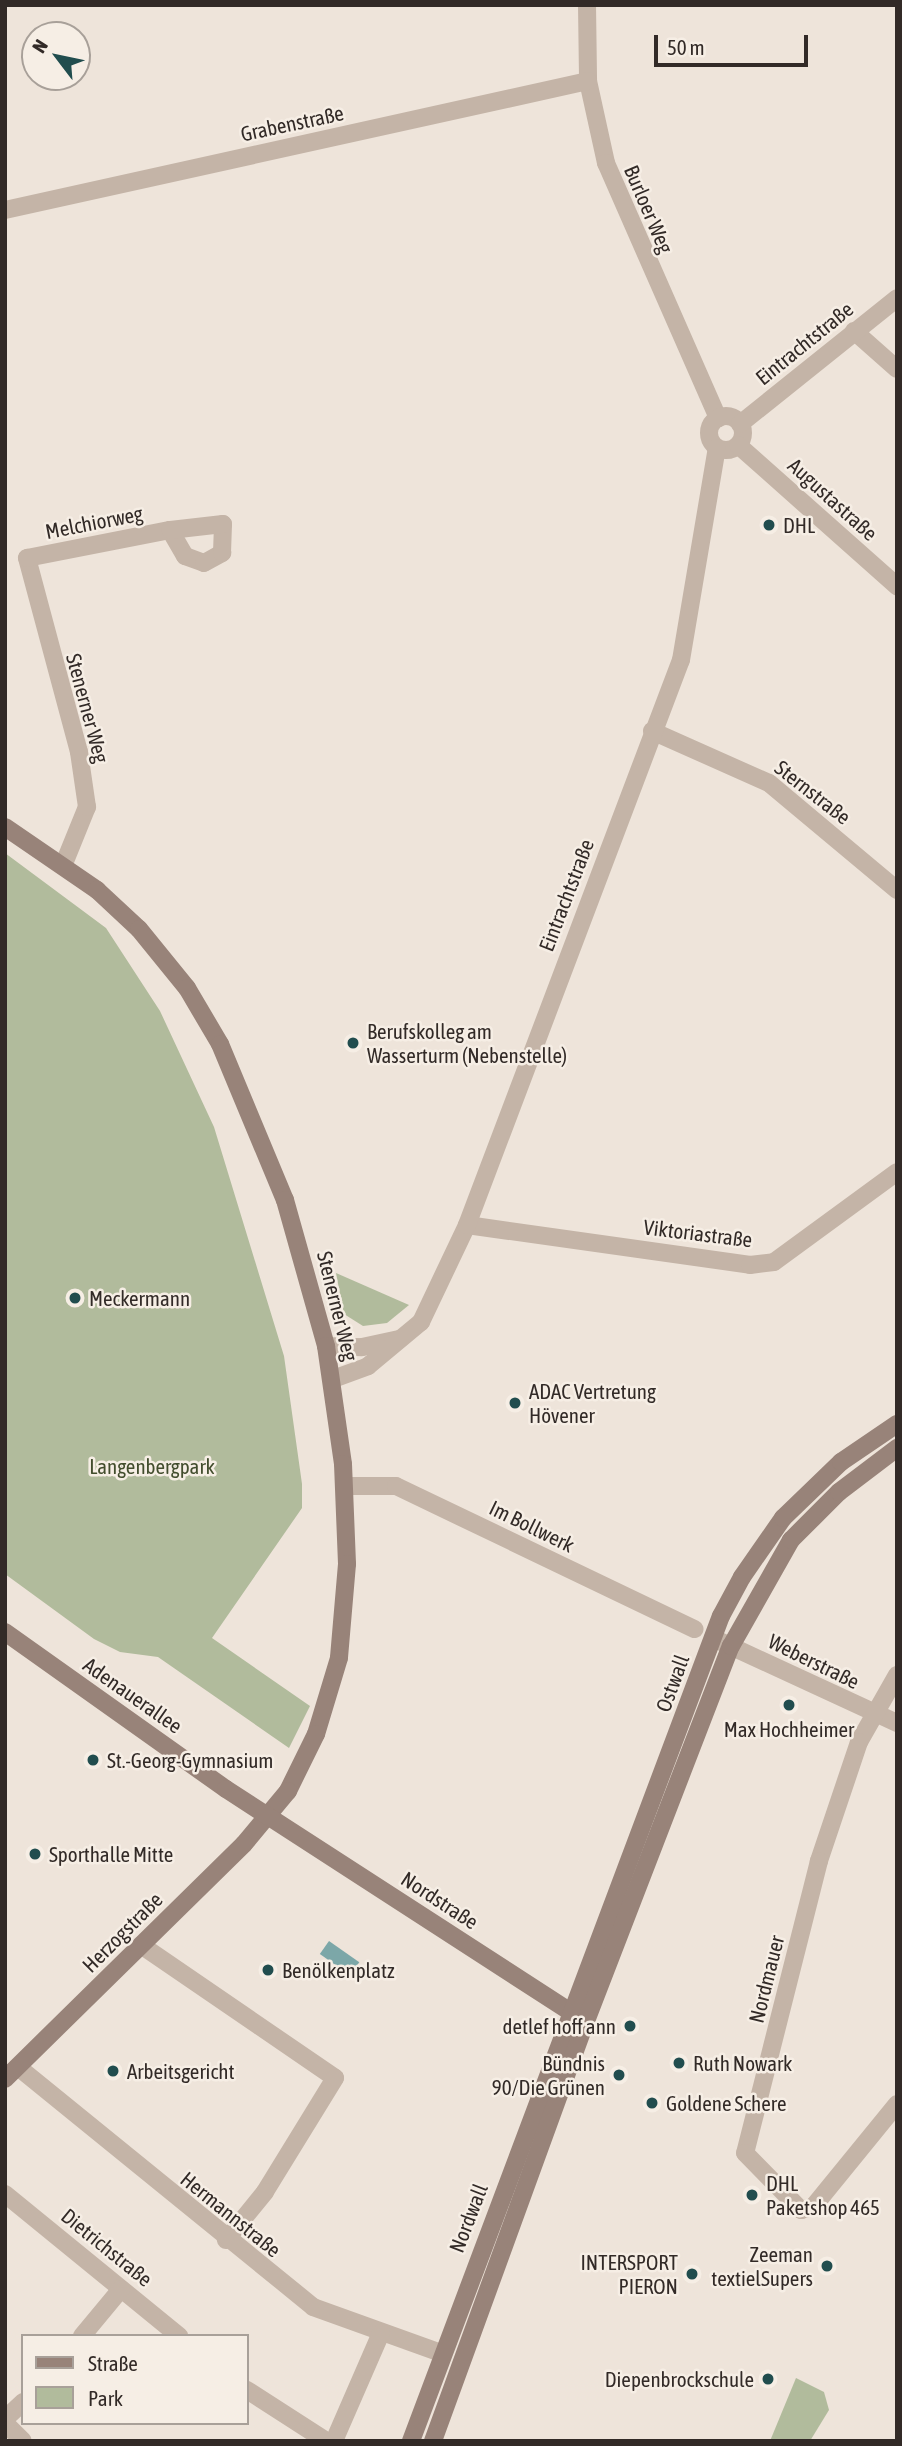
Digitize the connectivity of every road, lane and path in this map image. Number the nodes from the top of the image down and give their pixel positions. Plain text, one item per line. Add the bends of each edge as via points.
1 (587, 5) edge
2 (588, 81) junction
3 (5, 209) edge
4 (897, 298) edge
5 (854, 331) junction
6 (897, 369) edge
7 (718, 418) junction
8 (740, 424) junction
9 (738, 445) junction
10 (717, 448) junction
11 (170, 530) dead end
12 (27, 558) joint
13 (897, 586) edge
14 (652, 731) junction
15 (5, 827) edge
16 (63, 866) junction
17 (897, 890) edge
18 (897, 1172) edge
19 (467, 1225) junction
20 (404, 1339) junction
21 (327, 1346) junction
22 (333, 1379) junction
23 (897, 1424) edge
24 (897, 1448) edge
25 (345, 1486) junction
26 (694, 1629) dead end
27 (5, 1632) edge
28 (713, 1638) junction
29 (731, 1646) junction
30 (897, 1675) edge
31 (873, 1713) junction
32 (897, 1723) edge
33 (270, 1817) junction
34 (141, 1945) junction
35 (578, 2017) junction
36 (11, 2073) edge
37 (897, 2104) edge
38 (5, 2194) edge
39 (226, 2240) junction
40 (121, 2289) junction
41 (381, 2333) junction
42 (84, 2334) edge
43 (177, 2334) edge
44 (441, 2353) junction
45 (248, 2391) edge
46 (21, 2404) edge
47 (5, 2421) edge
48 (23, 2441) edge
49 (327, 2441) edge
50 (334, 2441) edge
51 (411, 2441) edge
52 (433, 2441) edge

1 - 2 street, Burloer Weg
2 - 3 street, Grabenstraße
2 - 7 street, Burloer Weg via 606,163 623,211
4 - 5 street, Eintrachtstraße
5 - 6 street
5 - 8 street, Eintrachtstraße
7 - 8 street via 730,417
7 - 10 street via 708,433
8 - 9 street via 743,435
9 - 10 street via 724,451
9 - 13 street, Augustastraße
10 - 14 street, Eintrachtstraße via 689,627
11 - 12 street, Melchiorweg
12 - 16 street, Stenerner Weg via 79,752 87,807
14 - 17 street, Sternstraße via 769,783
14 - 19 street, Eintrachtstraße
15 - 16 main road, Stenerner Weg
16 - 21 main road, Stenerner Weg via 139,929 187,988 220,1044 285,1200
18 - 19 street, Viktoriastraße via 774,1262 750,1265
19 - 20 street, Eintrachtstraße via 432,1306
20 - 21 street via 362,1347
20 - 22 street, Eintrachtstraße via 368,1366
21 - 22 main road, Stenerner Weg
22 - 25 main road, Stenerner Weg
23 - 28 main road, Ostwall via 841,1462 783,1518 741,1577
24 - 29 main road, Ostwall via 839,1492 791,1540
25 - 26 street, Im Bollwerk via 396,1486
25 - 33 main road, Stenerner Weg via 347,1595 339,1657 316,1734
27 - 33 main road, Adenauerallee
28 - 29 street, Weberstraße
28 - 35 main road, Ostwall
29 - 31 street, Weberstraße
29 - 35 main road, Ostwall
30 - 31 street
31 - 32 street, Weberstraße
31 - 37 street, Nordmauer via 819,1861 745,2153 801,2210 827,2195
33 - 34 main road, Herzogstraße
33 - 35 main road, Nordstraße
34 - 36 main road, Herzogstraße
34 - 39 street via 335,2077 264,2192
35 - 44 main road, Nordwall
35 - 52 main road, Nordwall
36 - 39 street, Hermannstraße
38 - 40 street, Dietrichstraße
39 - 41 street, Hermannstraße via 313,2307
40 - 42 street
40 - 43 street, Dietrichstraße
41 - 44 street, Hermannstraße
41 - 50 street
44 - 51 main road, Nordwall
45 - 49 street
46 - 47 street
47 - 48 street

